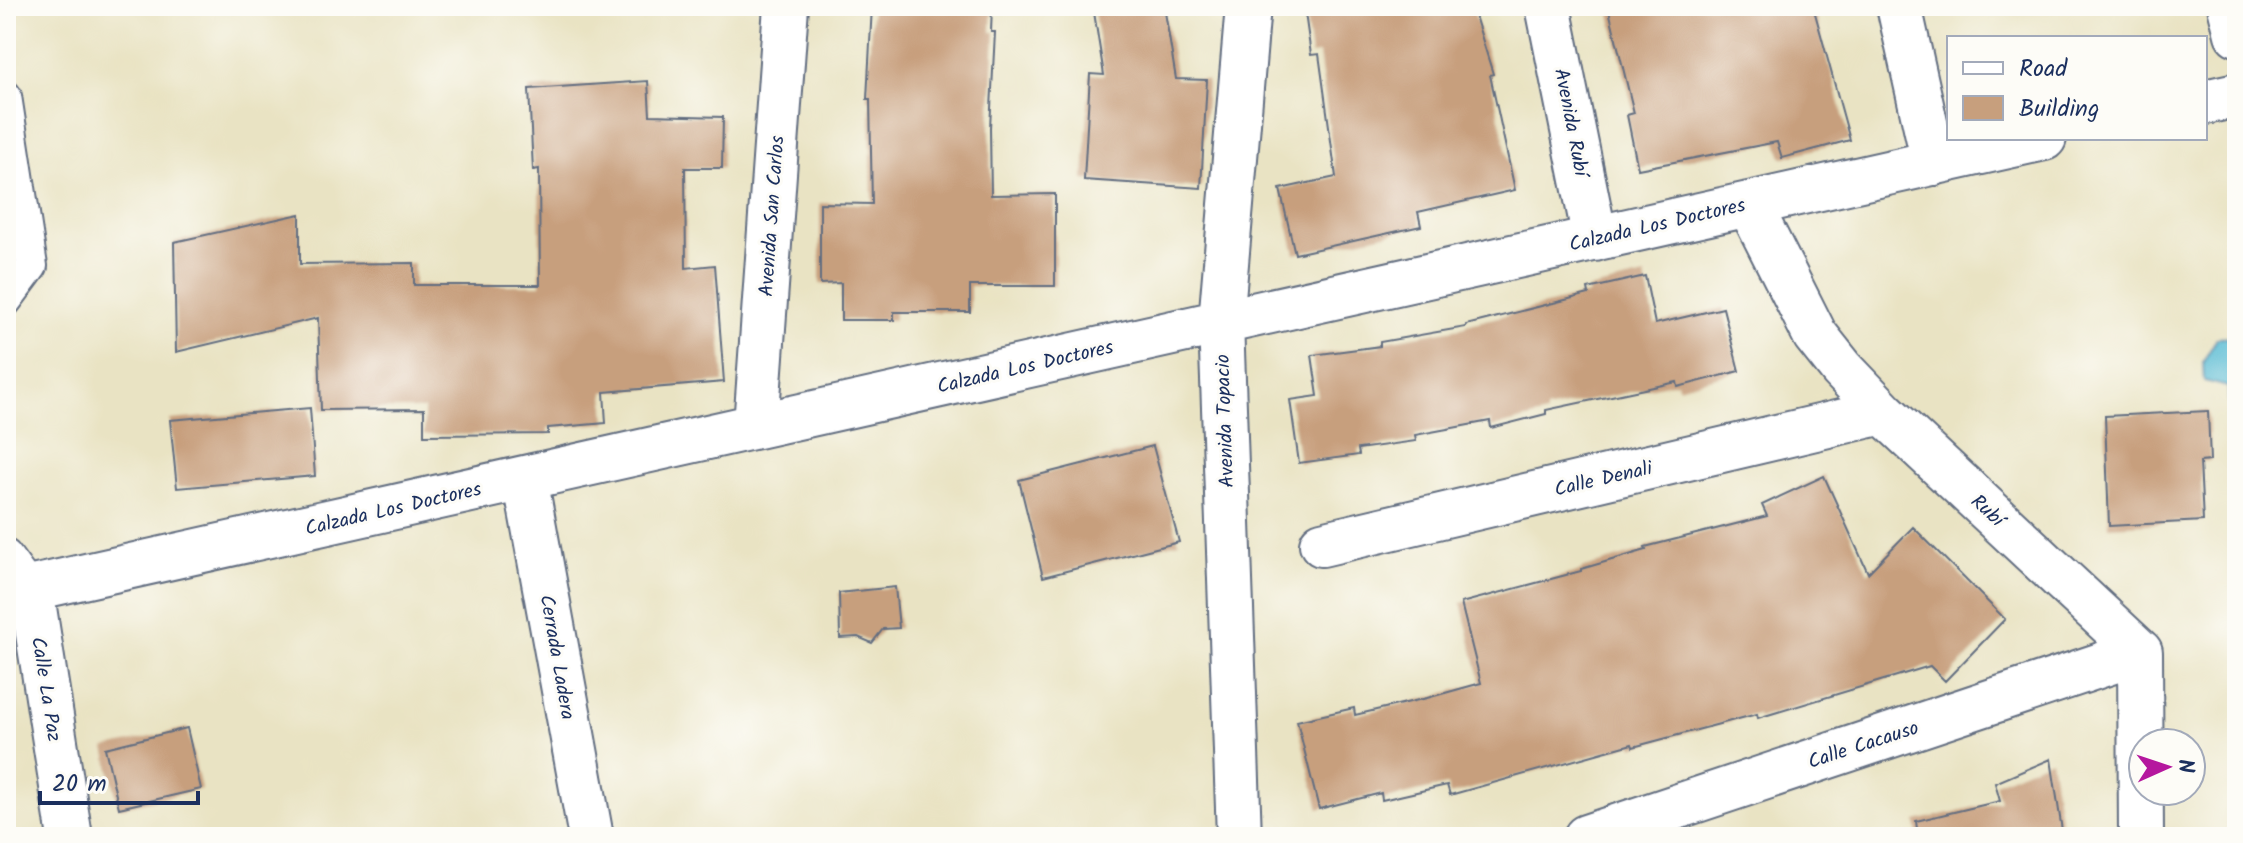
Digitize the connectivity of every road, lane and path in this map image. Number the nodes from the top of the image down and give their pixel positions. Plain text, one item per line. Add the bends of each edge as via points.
1 (786, 6) edge
2 (1248, 6) edge
3 (1548, 6) edge
4 (1899, 6) edge
5 (2230, 6) edge
6 (2237, 34) edge
7 (2237, 95) edge
8 (6, 96) edge
9 (2207, 102) edge
10 (2035, 140) edge
11 (1934, 163) junction
12 (1749, 204) junction
13 (1595, 239) junction
14 (6, 301) edge
15 (1221, 322) junction
16 (1883, 412) junction
17 (756, 426) junction
18 (525, 478) junction
19 (1322, 544) dead end
20 (6, 555) edge
21 (19, 592) edge
22 (2140, 652) junction
23 (70, 837) edge
24 (591, 837) edge
25 (1239, 837) edge
26 (1586, 837) edge
27 (2141, 837) edge

1 - 17 street, Avenida San Carlos
2 - 15 street, Avenida Topacio
3 - 13 street, Avenida Rubí
4 - 11 street
5 - 6 street
7 - 9 street
8 - 14 lane via 32,266
10 - 11 street, Calzada Los Doctores
11 - 12 street, Calzada Los Doctores
12 - 13 street, Calzada Los Doctores
12 - 16 street, Rubí via 1815,335
13 - 15 street, Calzada Los Doctores
15 - 17 street, Calzada Los Doctores
15 - 25 street, Avenida Topacio
16 - 19 street, Calle Denali
16 - 22 street, Rubí
17 - 18 street, Calzada Los Doctores
18 - 21 street, Calzada Los Doctores
18 - 24 street, Cerrada Ladera
20 - 21 lane
21 - 23 street, Calle La Paz
22 - 26 street, Calle Cacauso
22 - 27 street

